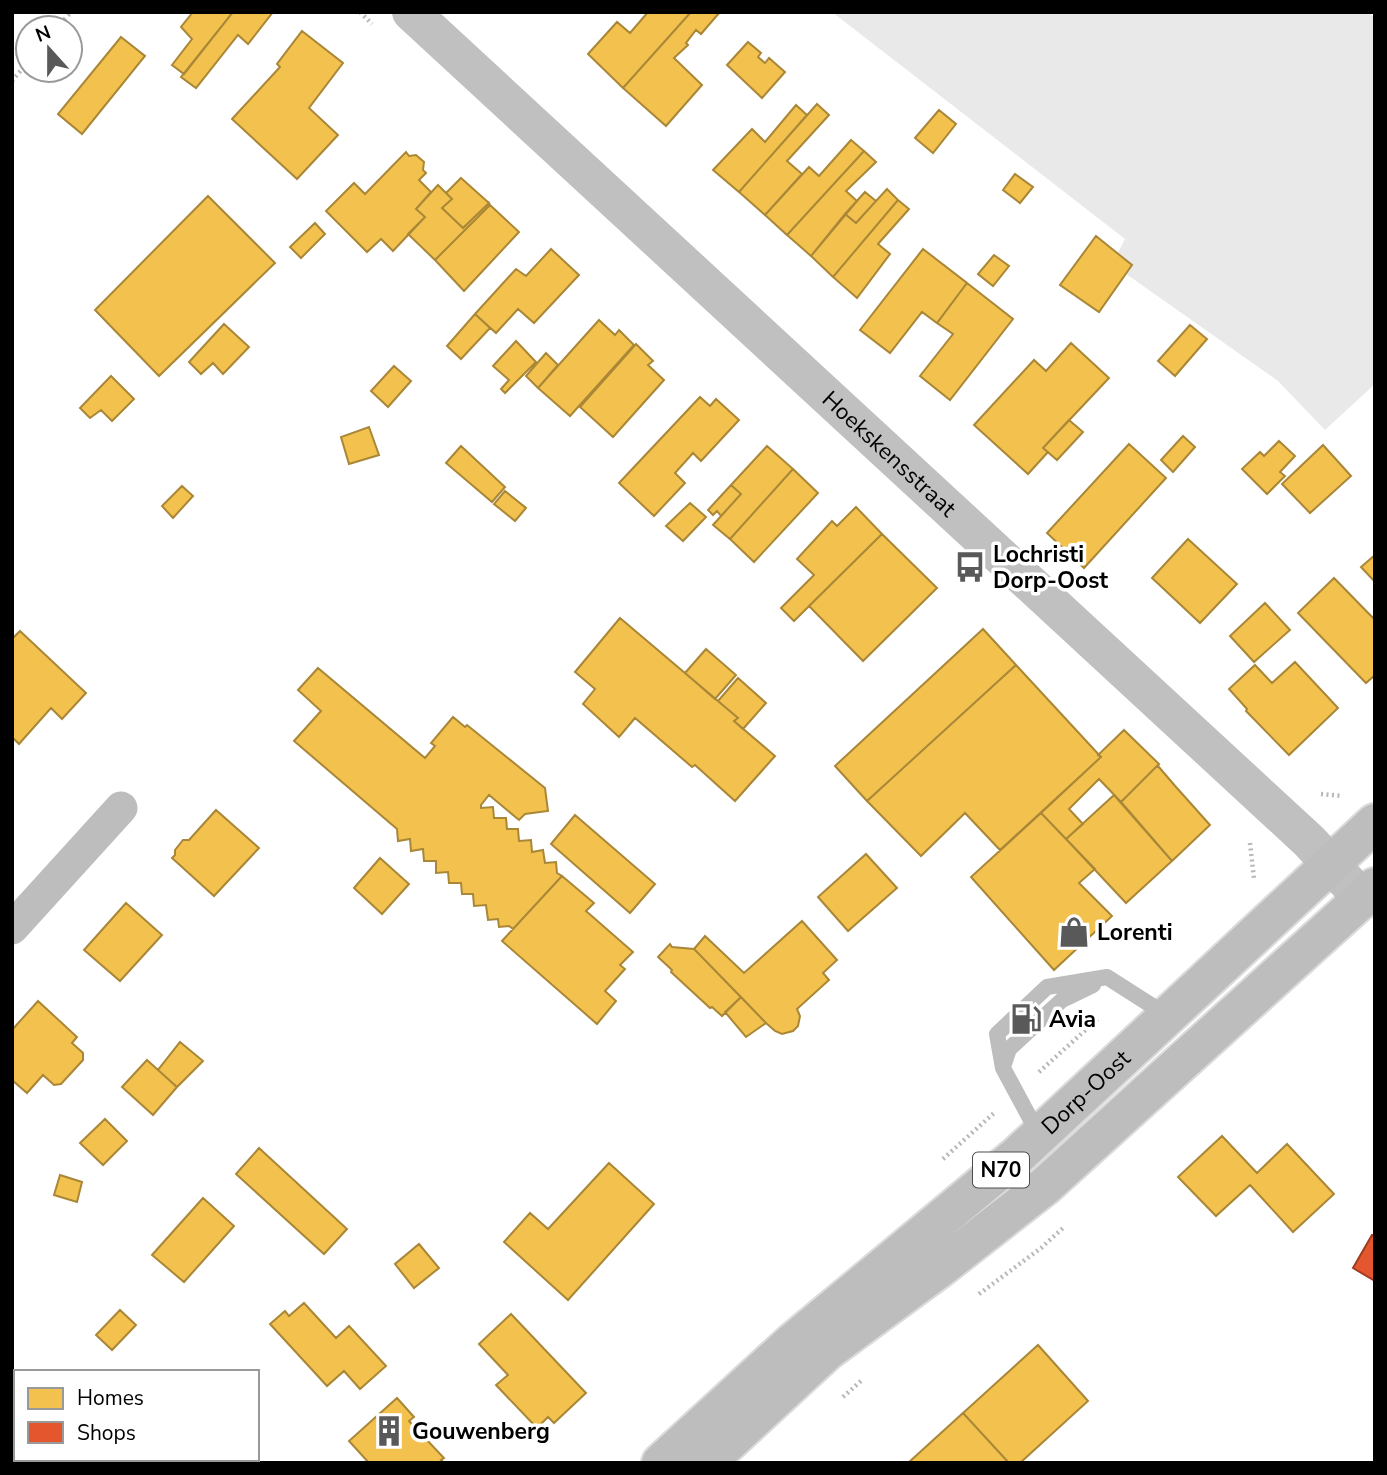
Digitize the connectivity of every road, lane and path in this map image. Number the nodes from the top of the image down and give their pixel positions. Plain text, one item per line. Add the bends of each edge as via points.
1 (411, 12) edge
2 (121, 808) dead end
3 (1375, 823) edge
4 (1329, 863) junction
5 (1369, 893) edge
6 (12, 928) edge
7 (1168, 1016) junction
8 (1033, 1164) junction
9 (661, 1463) edge
10 (705, 1463) edge

1 - 4 street, Hoekskensstraat
2 - 6 street
3 - 4 main road, Dorp-Oost / N70
4 - 5 street, Hoekskensstraat
4 - 7 main road, Dorp-Oost / N70
5 - 8 main road, Dorp-Oost / N70
7 - 8 main road, Dorp-Oost / N70
7 - 8 lane via 1107,978 1047,987 996,1034
8 - 9 main road, Dorp-Oost / N70 via 793,1342
8 - 10 main road, Dorp-Oost / N70 via 940,1268 827,1351

